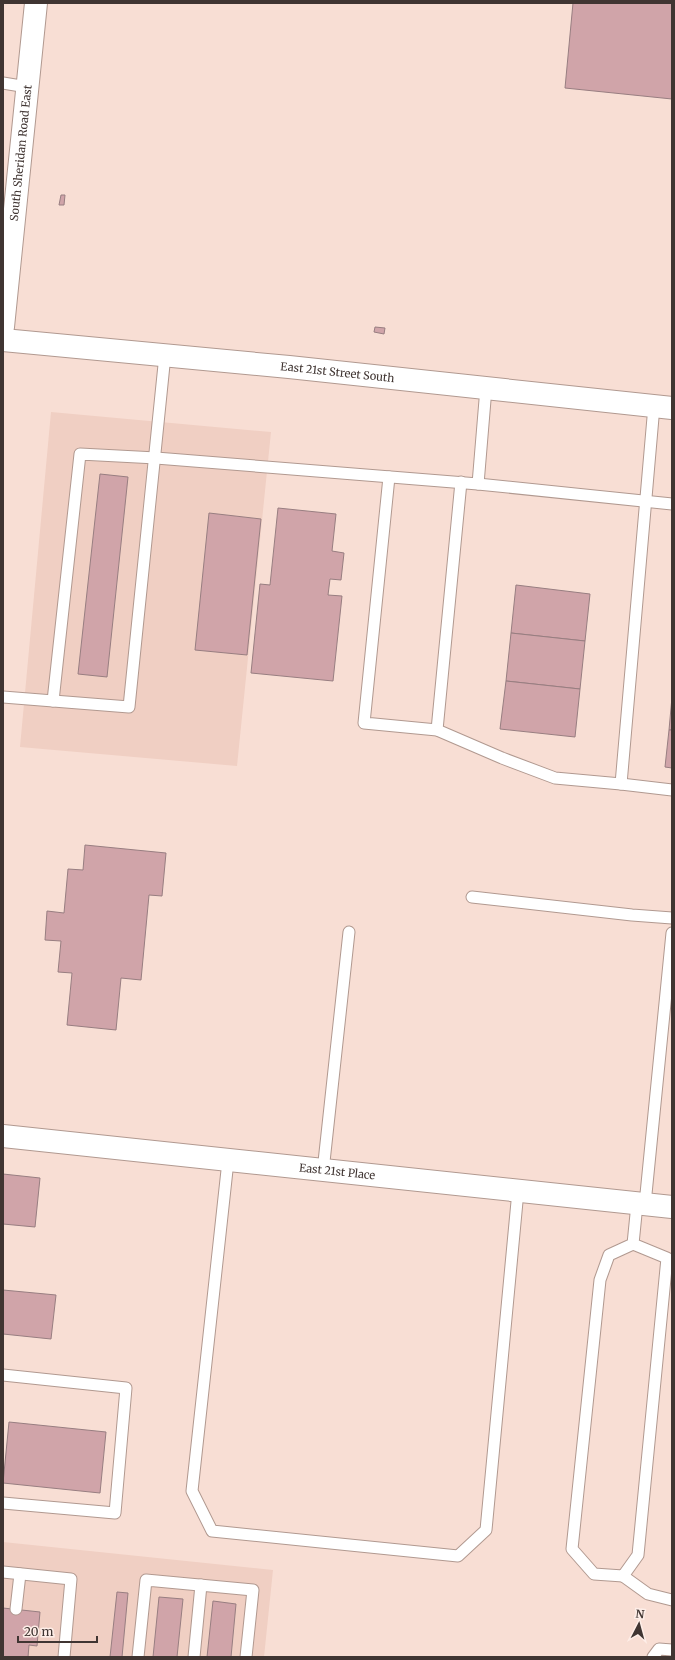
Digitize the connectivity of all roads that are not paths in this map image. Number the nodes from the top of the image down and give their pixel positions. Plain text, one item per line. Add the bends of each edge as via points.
1 (36, 3) edge
2 (3, 83) edge
3 (27, 87) junction
4 (3, 327) edge
5 (3, 340) edge
6 (165, 356) junction
7 (486, 388) junction
8 (663, 407) edge
9 (156, 458) junction
10 (389, 478) junction
11 (461, 482) junction
12 (478, 484) junction
13 (645, 502) junction
14 (672, 504) edge
15 (3, 697) edge
16 (53, 701) junction
17 (436, 730) junction
18 (621, 784) junction
19 (672, 790) edge
20 (472, 897) dead end
21 (672, 918) edge
22 (349, 932) dead end
23 (672, 933) edge
24 (3, 1136) edge
25 (228, 1161) junction
26 (323, 1171) junction
27 (518, 1191) junction
28 (641, 1204) junction
29 (672, 1207) edge
30 (633, 1244) junction
31 (3, 1375) edge
32 (3, 1503) edge
33 (3, 1572) edge
34 (20, 1574) junction
35 (623, 1576) junction
36 (201, 1584) junction
37 (672, 1600) edge
38 (16, 1609) dead end
39 (672, 1650) edge
40 (64, 1657) edge
41 (138, 1657) edge
42 (194, 1657) edge
43 (246, 1657) edge
44 (653, 1657) edge

1 - 3 main road, South Sheridan Road East
2 - 3 lane
3 - 4 main road, South Sheridan Road East
5 - 6 main road, East 21st Street South
6 - 7 main road, East 21st Street South
6 - 9 lane
7 - 8 main road, East 21st Street South
7 - 12 lane
8 - 13 lane
9 - 10 lane
9 - 16 lane via 80,454
9 - 16 lane via 129,708
10 - 11 lane
10 - 17 lane via 364,723
11 - 12 lane
11 - 17 lane
12 - 13 lane
13 - 14 lane
13 - 18 lane
15 - 16 lane
17 - 18 lane via 555,778
18 - 19 lane
20 - 21 lane
22 - 26 lane
23 - 28 lane
24 - 25 main road, East 21st Place
25 - 26 main road, East 21st Place
25 - 27 lane via 192,1490 212,1531 458,1556 486,1530
26 - 27 main road, East 21st Place
27 - 28 main road, East 21st Place
28 - 29 main road, East 21st Place
28 - 30 lane
30 - 35 lane via 667,1258 638,1555
30 - 35 lane via 609,1255 600,1280 572,1549 594,1574
31 - 32 lane via 126,1388 115,1513
33 - 34 lane
34 - 38 lane
34 - 40 lane via 71,1579
35 - 37 lane via 648,1594
36 - 41 lane via 146,1580
36 - 42 lane
36 - 43 lane via 253,1590
39 - 44 lane via 659,1649

